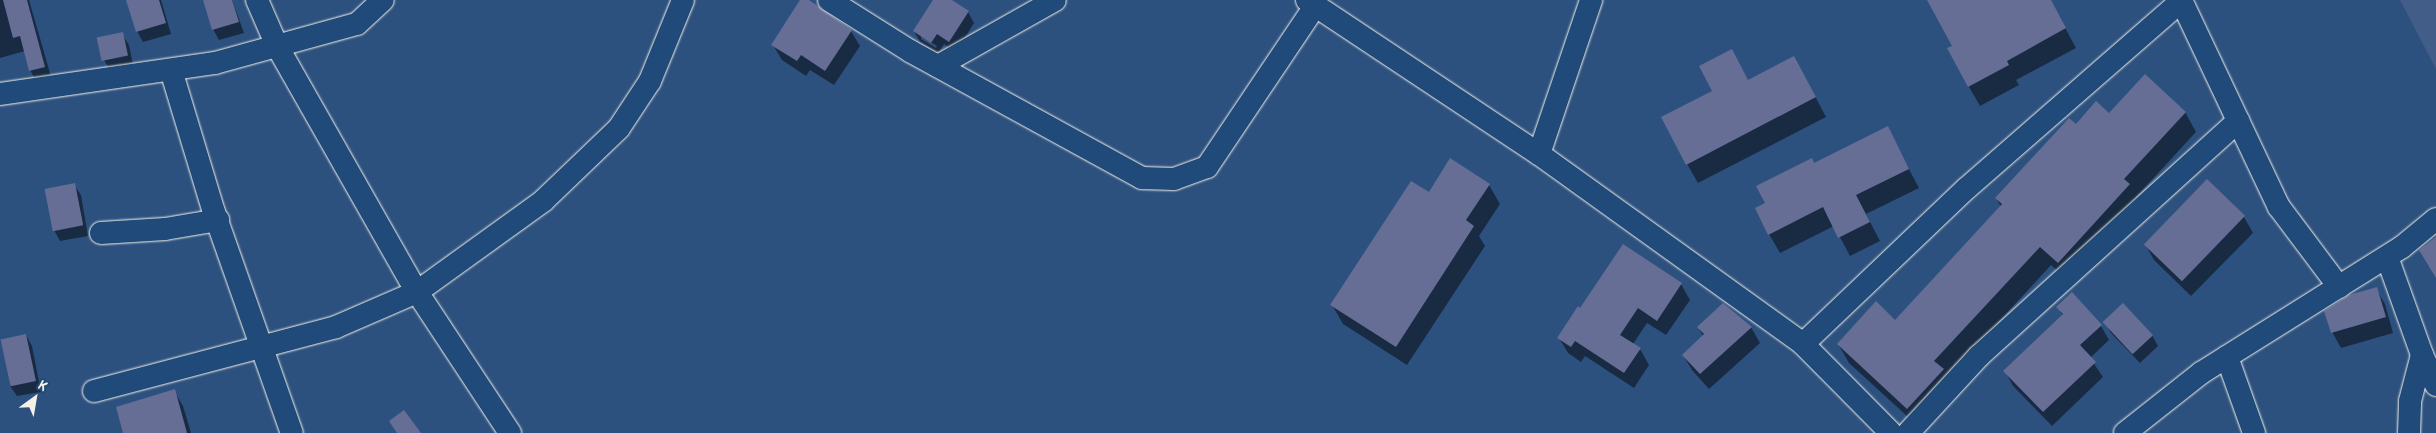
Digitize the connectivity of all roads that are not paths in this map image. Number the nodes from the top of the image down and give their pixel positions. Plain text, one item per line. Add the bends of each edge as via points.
1 (257, 0) edge
2 (383, 0) edge
3 (683, 0) edge
4 (828, 0) edge
5 (1055, 0) edge
6 (1591, 0) edge
7 (2181, 0) edge
8 (1311, 3) edge
9 (277, 46) junction
10 (938, 66) junction
11 (171, 70) junction
12 (0, 94) edge
13 (2238, 121) junction
14 (1539, 154) junction
15 (2436, 219) edge
16 (218, 220) junction
17 (101, 233) dead end
18 (2387, 256) junction
19 (2339, 287) junction
20 (417, 292) junction
21 (1803, 344) junction
22 (264, 347) junction
23 (2422, 355) junction
24 (2227, 357) junction
25 (2436, 385) edge
26 (94, 391) dead end
27 (2137, 429) edge
28 (292, 433) edge
29 (510, 433) edge
30 (1891, 433) edge
31 (1908, 433) edge
32 (2254, 433) edge
33 (2409, 433) edge

1 - 9 street
2 - 9 street via 357,24
3 - 20 street via 650,80 619,128 543,201
4 - 10 street
5 - 10 street
6 - 14 street
7 - 13 street
7 - 21 street via 1967,188
8 - 10 street via 1207,167 1174,179 1142,178
8 - 14 street
9 - 11 street via 215,63
9 - 20 street
11 - 12 street
11 - 16 street
13 - 19 street via 2279,207
13 - 31 street via 1979,356
14 - 21 street
15 - 18 street via 2402,248
16 - 17 street via 165,229
16 - 22 street
18 - 19 street
18 - 23 street
19 - 24 street
20 - 22 street via 336,328
20 - 29 street
21 - 30 street
22 - 26 street
22 - 28 street
23 - 25 street
23 - 33 street via 2410,401
24 - 27 street via 2201,373
24 - 32 street

